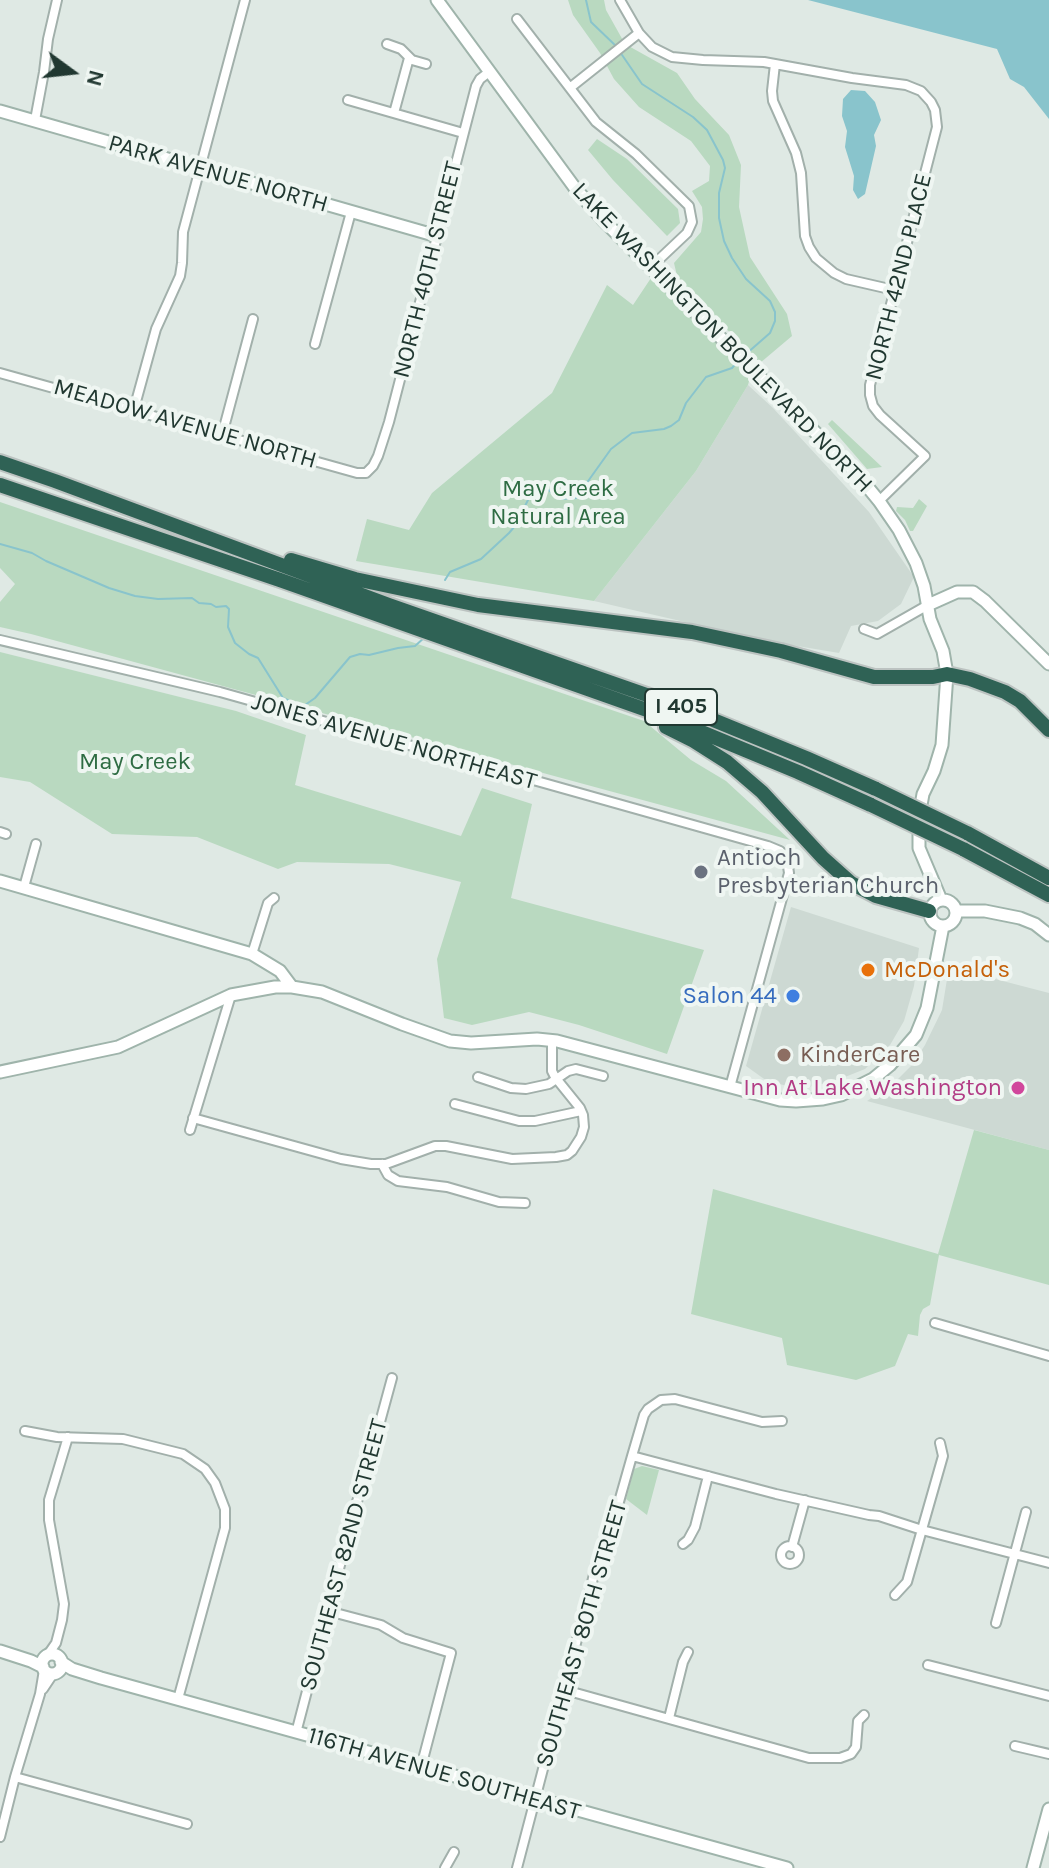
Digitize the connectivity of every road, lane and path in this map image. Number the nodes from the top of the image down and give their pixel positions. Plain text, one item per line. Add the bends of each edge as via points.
1 (57, 0) edge
2 (245, 0) edge
3 (437, 0) edge
4 (620, 0) edge
5 (517, 19) dead end
6 (639, 33) junction
7 (387, 44) dead end
8 (409, 58) junction
9 (426, 64) dead end
10 (775, 64) junction
11 (489, 72) junction
12 (571, 87) junction
13 (348, 100) dead end
14 (0, 111) edge
15 (394, 113) junction
16 (35, 120) junction
17 (463, 133) junction
18 (200, 168) junction
19 (351, 212) junction
20 (437, 236) junction
21 (651, 267) junction
22 (894, 290) junction
23 (253, 319) dead end
24 (315, 344) dead end
25 (0, 373) edge
26 (134, 409) junction
27 (222, 435) junction
28 (0, 462) edge
29 (369, 471) joint
30 (0, 485) edge
31 (879, 501) junction
32 (213, 540) junction
33 (928, 605) junction
34 (386, 612) junction
35 (864, 629) dead end
36 (0, 640) edge
37 (479, 644) junction
38 (1049, 664) edge
39 (541, 673) junction
40 (947, 674) junction
41 (1049, 730) edge
42 (36, 844) dead end
43 (1049, 878) edge
44 (0, 881) edge
45 (24, 887) junction
46 (1049, 895) edge
47 (274, 898) dead end
48 (941, 900) junction
49 (929, 911) junction
50 (956, 911) junction
51 (943, 926) junction
52 (1049, 935) edge
53 (252, 954) junction
54 (292, 987) junction
55 (231, 995) junction
56 (552, 1040) junction
57 (0, 1072) edge
58 (603, 1076) dead end
59 (478, 1077) dead end
60 (557, 1080) junction
61 (730, 1087) junction
62 (455, 1104) dead end
63 (581, 1111) junction
64 (193, 1118) junction
65 (190, 1130) dead end
66 (382, 1164) junction
67 (525, 1203) dead end
68 (935, 1323) dead end
69 (1049, 1356) edge
70 (392, 1378) dead end
71 (782, 1421) dead end
72 (25, 1431) dead end
73 (68, 1437) junction
74 (940, 1443) dead end
75 (632, 1456) junction
76 (708, 1476) junction
77 (805, 1500) junction
78 (1026, 1512) dead end
79 (922, 1530) junction
80 (683, 1544) dead end
81 (792, 1547) dead end
82 (1014, 1554) junction
83 (1049, 1563) edge
84 (895, 1595) dead end
85 (328, 1611) junction
86 (996, 1623) dead end
87 (2, 1652) edge
88 (688, 1652) dead end
89 (51, 1665) junction
90 (928, 1665) dead end
91 (565, 1690) junction
92 (1049, 1696) edge
93 (178, 1699) junction
94 (864, 1715) dead end
95 (669, 1718) junction
96 (296, 1733) junction
97 (1015, 1746) dead end
98 (1049, 1754) edge
99 (421, 1767) junction
100 (15, 1777) junction
101 (537, 1800) junction
102 (1049, 1809) edge
103 (187, 1824) dead end
104 (0, 1837) edge
105 (454, 1852) dead end
106 (445, 1868) edge
107 (517, 1868) edge
108 (787, 1868) edge
109 (1033, 1868) edge

1 - 16 street
2 - 18 street
3 - 11 street, LAKE WASHINGTON BOULEVARD NORTH
4 - 6 street
5 - 12 street
6 - 10 street via 672,57
6 - 12 street
7 - 8 street
8 - 9 street
8 - 15 street
10 - 22 street via 773,101 801,173 809,247 834,273
10 - 22 street, NORTH 42ND PLACE via 915,88 935,110 937,127
11 - 17 street, NORTH 40TH STREET via 476,86
11 - 21 street, LAKE WASHINGTON BOULEVARD NORTH via 575,188
12 - 21 street via 602,129 636,154 691,211 687,233
13 - 15 street
14 - 16 street, PARK AVENUE NORTH
15 - 17 street
16 - 18 street, PARK AVENUE NORTH
17 - 20 street, NORTH 40TH STREET
18 - 19 street, PARK AVENUE NORTH
18 - 26 street via 183,232 180,276 156,329
19 - 20 street, PARK AVENUE NORTH
19 - 24 street
20 - 29 street, NORTH 40TH STREET via 389,422
21 - 31 street, LAKE WASHINGTON BOULEVARD NORTH
22 - 31 street, NORTH 42ND PLACE via 870,395 880,415 925,456
23 - 27 street
25 - 26 street, MEADOW AVENUE NORTH
26 - 27 street, MEADOW AVENUE NORTH
27 - 29 street, MEADOW AVENUE NORTH via 357,473
28 - 32 highway, I 405
30 - 34 highway, I 405
31 - 33 street, LAKE WASHINGTON BOULEVARD NORTH via 916,563
32 - 34 highway, I 405
32 - 40 highway via 478,605 692,632 874,677
33 - 35 street via 877,634
33 - 38 street via 957,592 973,592
33 - 40 street, LAKE WASHINGTON BOULEVARD NORTH
34 - 37 highway, I 405
36 - 61 street, JONES AVENUE NORTHEAST via 220,692 780,851 789,873
37 - 39 highway, I 405
37 - 43 highway, I 405, bridge via 684,708 806,758 967,833
39 - 46 highway, I 405, bridge via 703,732 871,805
39 - 49 highway via 694,741 748,779 851,883
40 - 41 highway via 1005,692
40 - 48 street, LAKE WASHINGTON BOULEVARD NORTH via 942,745 919,816 919,848
42 - 45 street
44 - 45 street
45 - 53 street
47 - 53 street
48 - 49 street
48 - 50 street
49 - 51 street via 931,920
50 - 51 street via 951,923
50 - 52 street via 1020,918
51 - 61 street via 922,1023 907,1048 873,1079 841,1095 809,1101 780,1100
53 - 54 street via 280,971
54 - 55 street
54 - 56 street via 322,992 450,1041
55 - 57 street via 118,1047
55 - 64 street
56 - 60 street
56 - 61 street
58 - 60 street via 576,1069
59 - 60 street via 526,1089
60 - 63 street
62 - 63 street via 519,1121
63 - 66 street via 581,1137 567,1155 512,1159 435,1146
64 - 65 street
64 - 66 street via 341,1159
66 - 67 street via 398,1181
68 - 69 street
70 - 85 street, SOUTHEAST 82ND STREET
71 - 75 street, SOUTHEAST 80TH STREET via 762,1422 668,1398 644,1415
72 - 73 street
73 - 89 street via 49,1500 64,1604
73 - 93 street via 123,1439 183,1454 215,1483 225,1509 225,1528
74 - 79 street via 943,1456
75 - 76 street
75 - 91 street, SOUTHEAST 80TH STREET via 596,1567
76 - 77 street
76 - 80 street via 695,1527
77 - 79 street
77 - 81 street
78 - 82 street
79 - 82 street
79 - 84 street via 907,1582
82 - 83 street
82 - 86 street
85 - 96 street, SOUTHEAST 82ND STREET
85 - 99 street via 451,1653
87 - 89 street, 116TH AVENUE SOUTHEAST
88 - 95 street
89 - 93 street, 116TH AVENUE SOUTHEAST
89 - 100 street
90 - 92 street
91 - 95 street
91 - 101 street, SOUTHEAST 80TH STREET
93 - 96 street, 116TH AVENUE SOUTHEAST
94 - 95 street via 859,1718 856,1747 840,1758 809,1758
96 - 99 street, 116TH AVENUE SOUTHEAST
97 - 98 street
99 - 101 street, 116TH AVENUE SOUTHEAST
100 - 103 street
100 - 104 street
101 - 107 street, SOUTHEAST 80TH STREET
101 - 108 street, 116TH AVENUE SOUTHEAST
102 - 109 street
105 - 106 street

